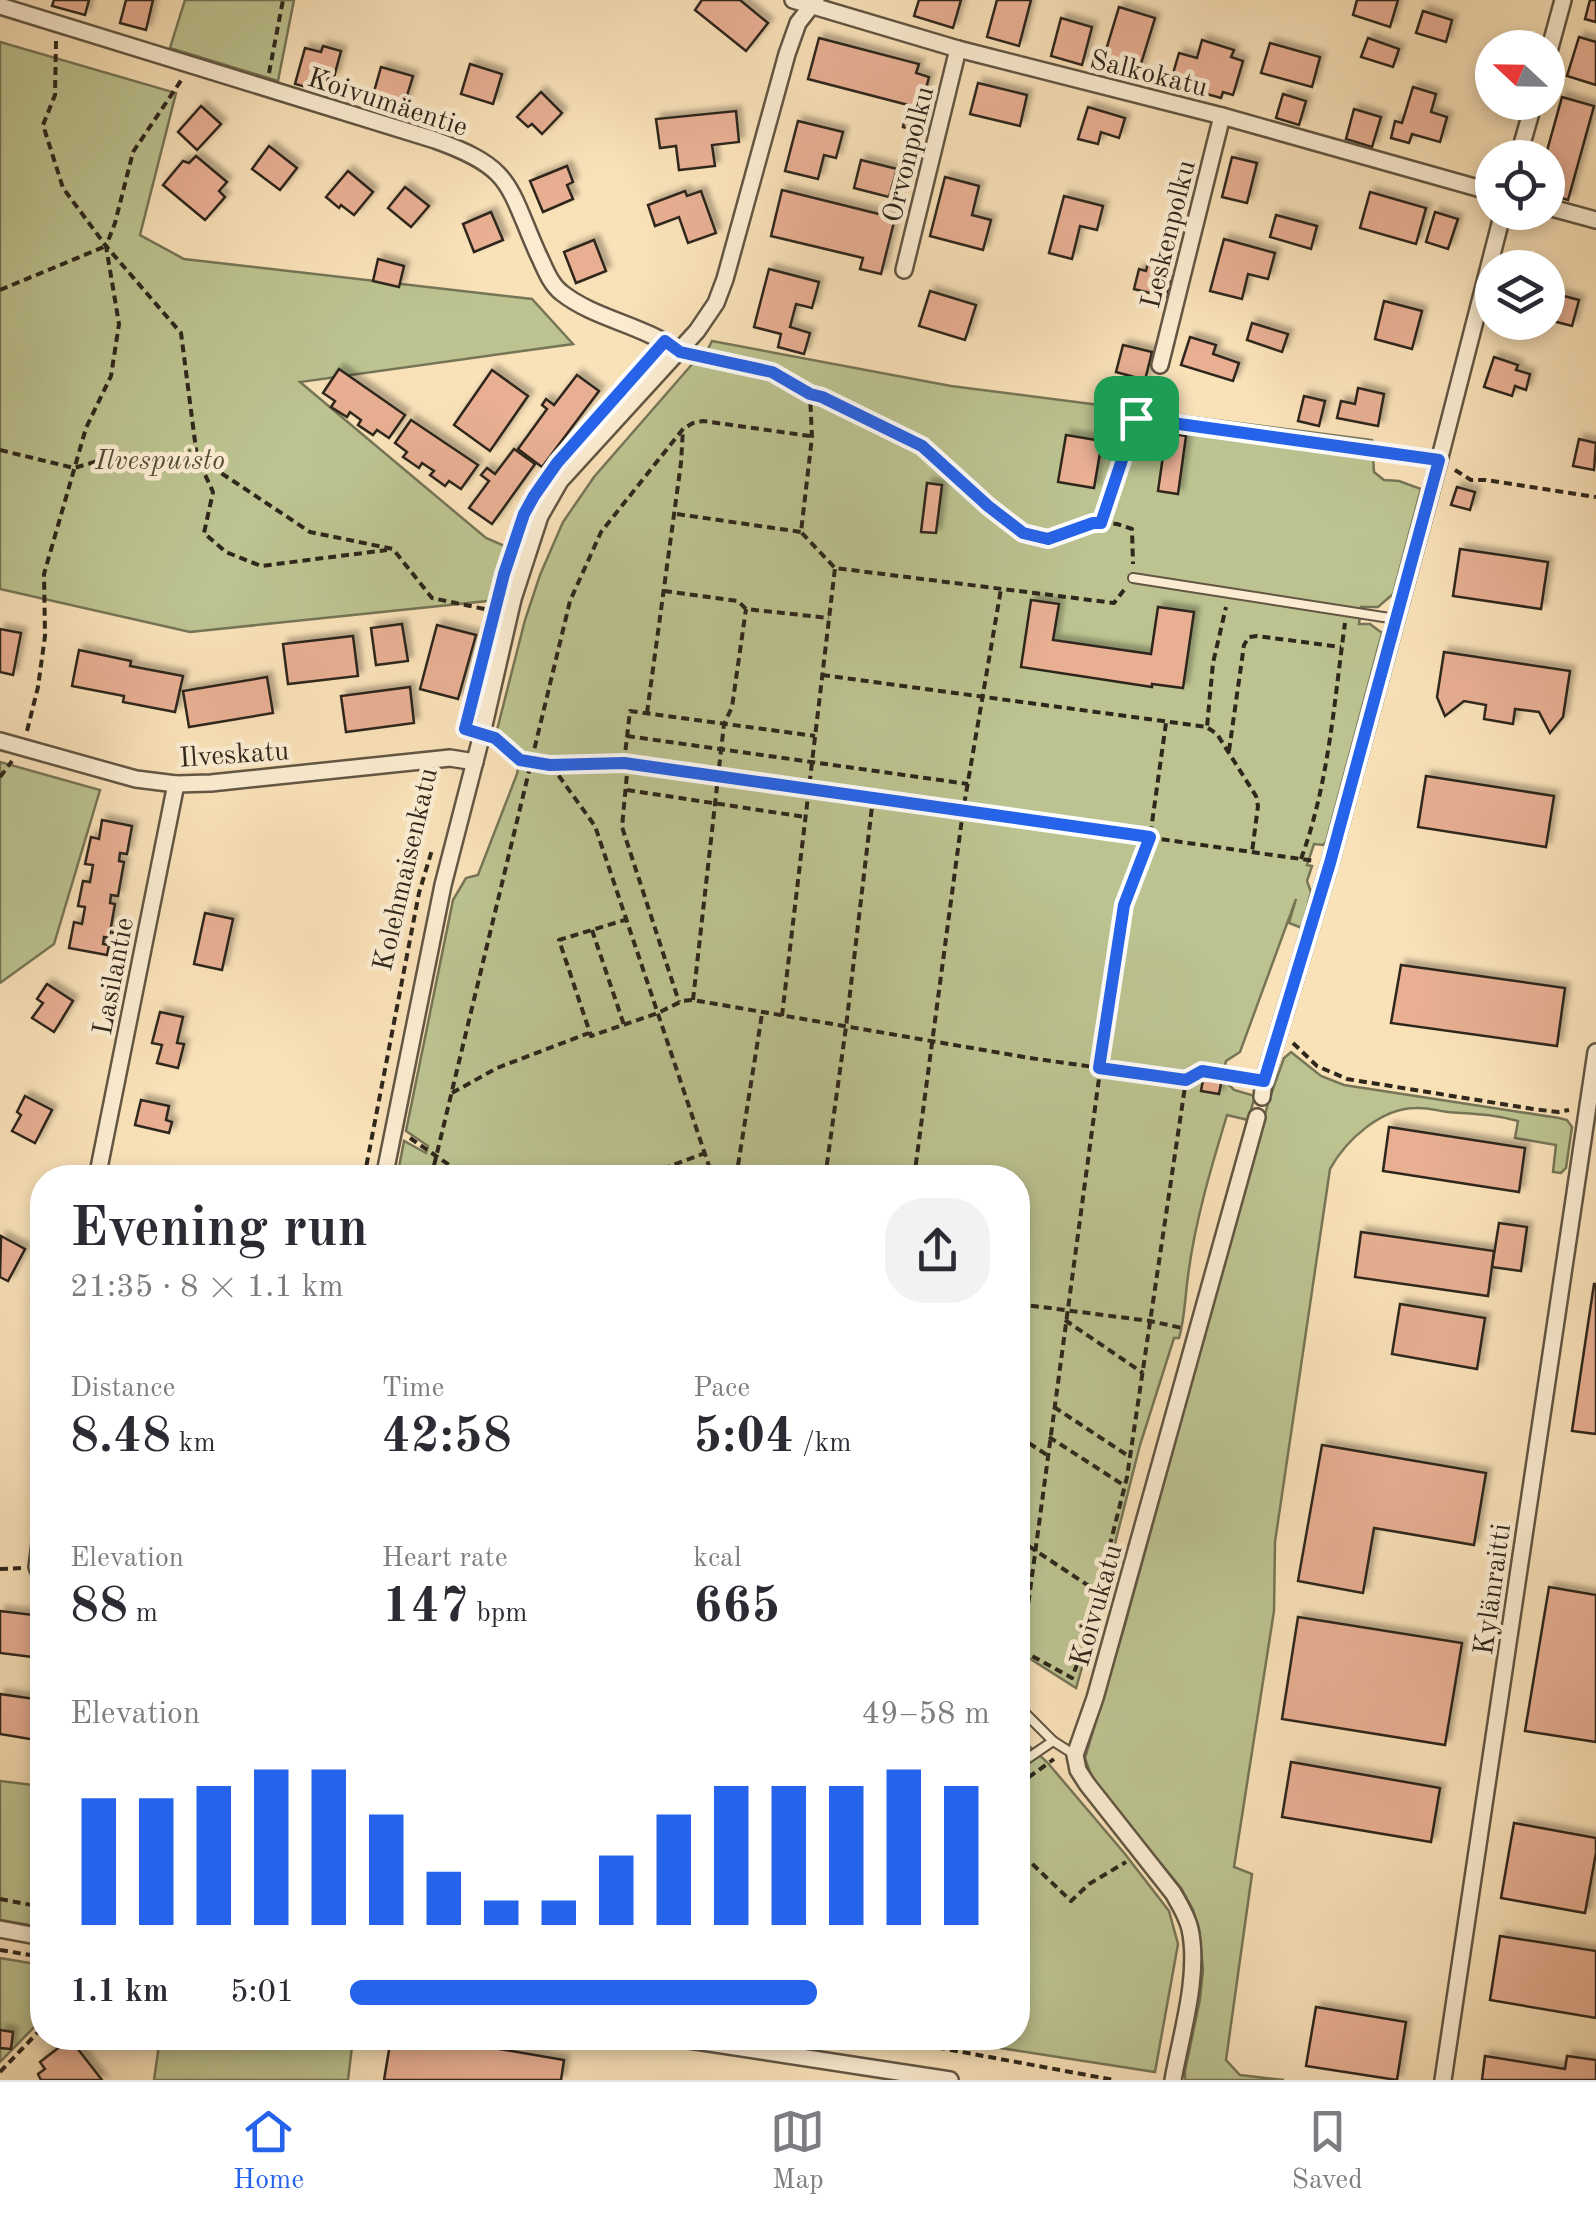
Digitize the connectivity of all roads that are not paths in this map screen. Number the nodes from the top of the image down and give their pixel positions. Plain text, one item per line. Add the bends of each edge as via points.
1 (793, 0) edge
2 (1563, 0) edge
3 (813, 3) edge
4 (0, 6) edge
5 (1555, 30) edge
6 (958, 49) junction
7 (1222, 116) junction
8 (1475, 187) edge
9 (1565, 212) edge
10 (1596, 220) edge
11 (1498, 230) edge
12 (904, 270) dead end
13 (680, 352) junction
14 (1160, 365) road end
15 (772, 372) road end
16 (1136, 418) road end
17 (1439, 460) junction
18 (1133, 578) road end
19 (1396, 619) junction
20 (0, 741) edge
21 (474, 762) junction
22 (176, 784) junction
23 (1596, 1052) edge
24 (1263, 1089) road end
25 (1592, 1106) edge
26 (1257, 1117) dead end
27 (101, 1165) edge
28 (387, 1165) edge
29 (1030, 1718) edge
30 (1053, 1741) junction
31 (1071, 1753) junction
32 (1030, 1757) edge
33 (0, 1929) edge
34 (30, 1935) edge
35 (754, 2050) edge
36 (950, 2080) edge
37 (1173, 2080) edge
38 (1443, 2080) edge

1 - 3 street, Salkokatu
2 - 5 street
3 - 6 street, Salkokatu
3 - 13 street, Kolehmaisenkatu via 787,54 721,290
4 - 13 street, Koivumäentie via 481,159 514,194 555,286 578,304
6 - 7 street, Salkokatu
6 - 12 street, Orvonpolku
7 - 8 street, Salkokatu
7 - 14 street, Leskenpolku
9 - 10 street
11 - 17 street
13 - 15 lane
13 - 21 street, Kolehmaisenkatu via 549,499 513,599
16 - 17 lane
17 - 19 street
18 - 19 lane
19 - 24 street
20 - 22 street, Ilveskatu
21 - 22 street, Ilveskatu via 450,758
21 - 28 street, Kolehmaisenkatu via 431,936
22 - 27 street, Lasilantie
23 - 25 street, Kylänraitti
25 - 38 street, Kylänraitti
26 - 31 street, Koivukatu via 1100,1679
29 - 30 lane
30 - 31 lane
30 - 32 lane
31 - 37 street via 1087,1784 1174,1893 1190,1930 1190,1982
33 - 34 street
35 - 36 street

